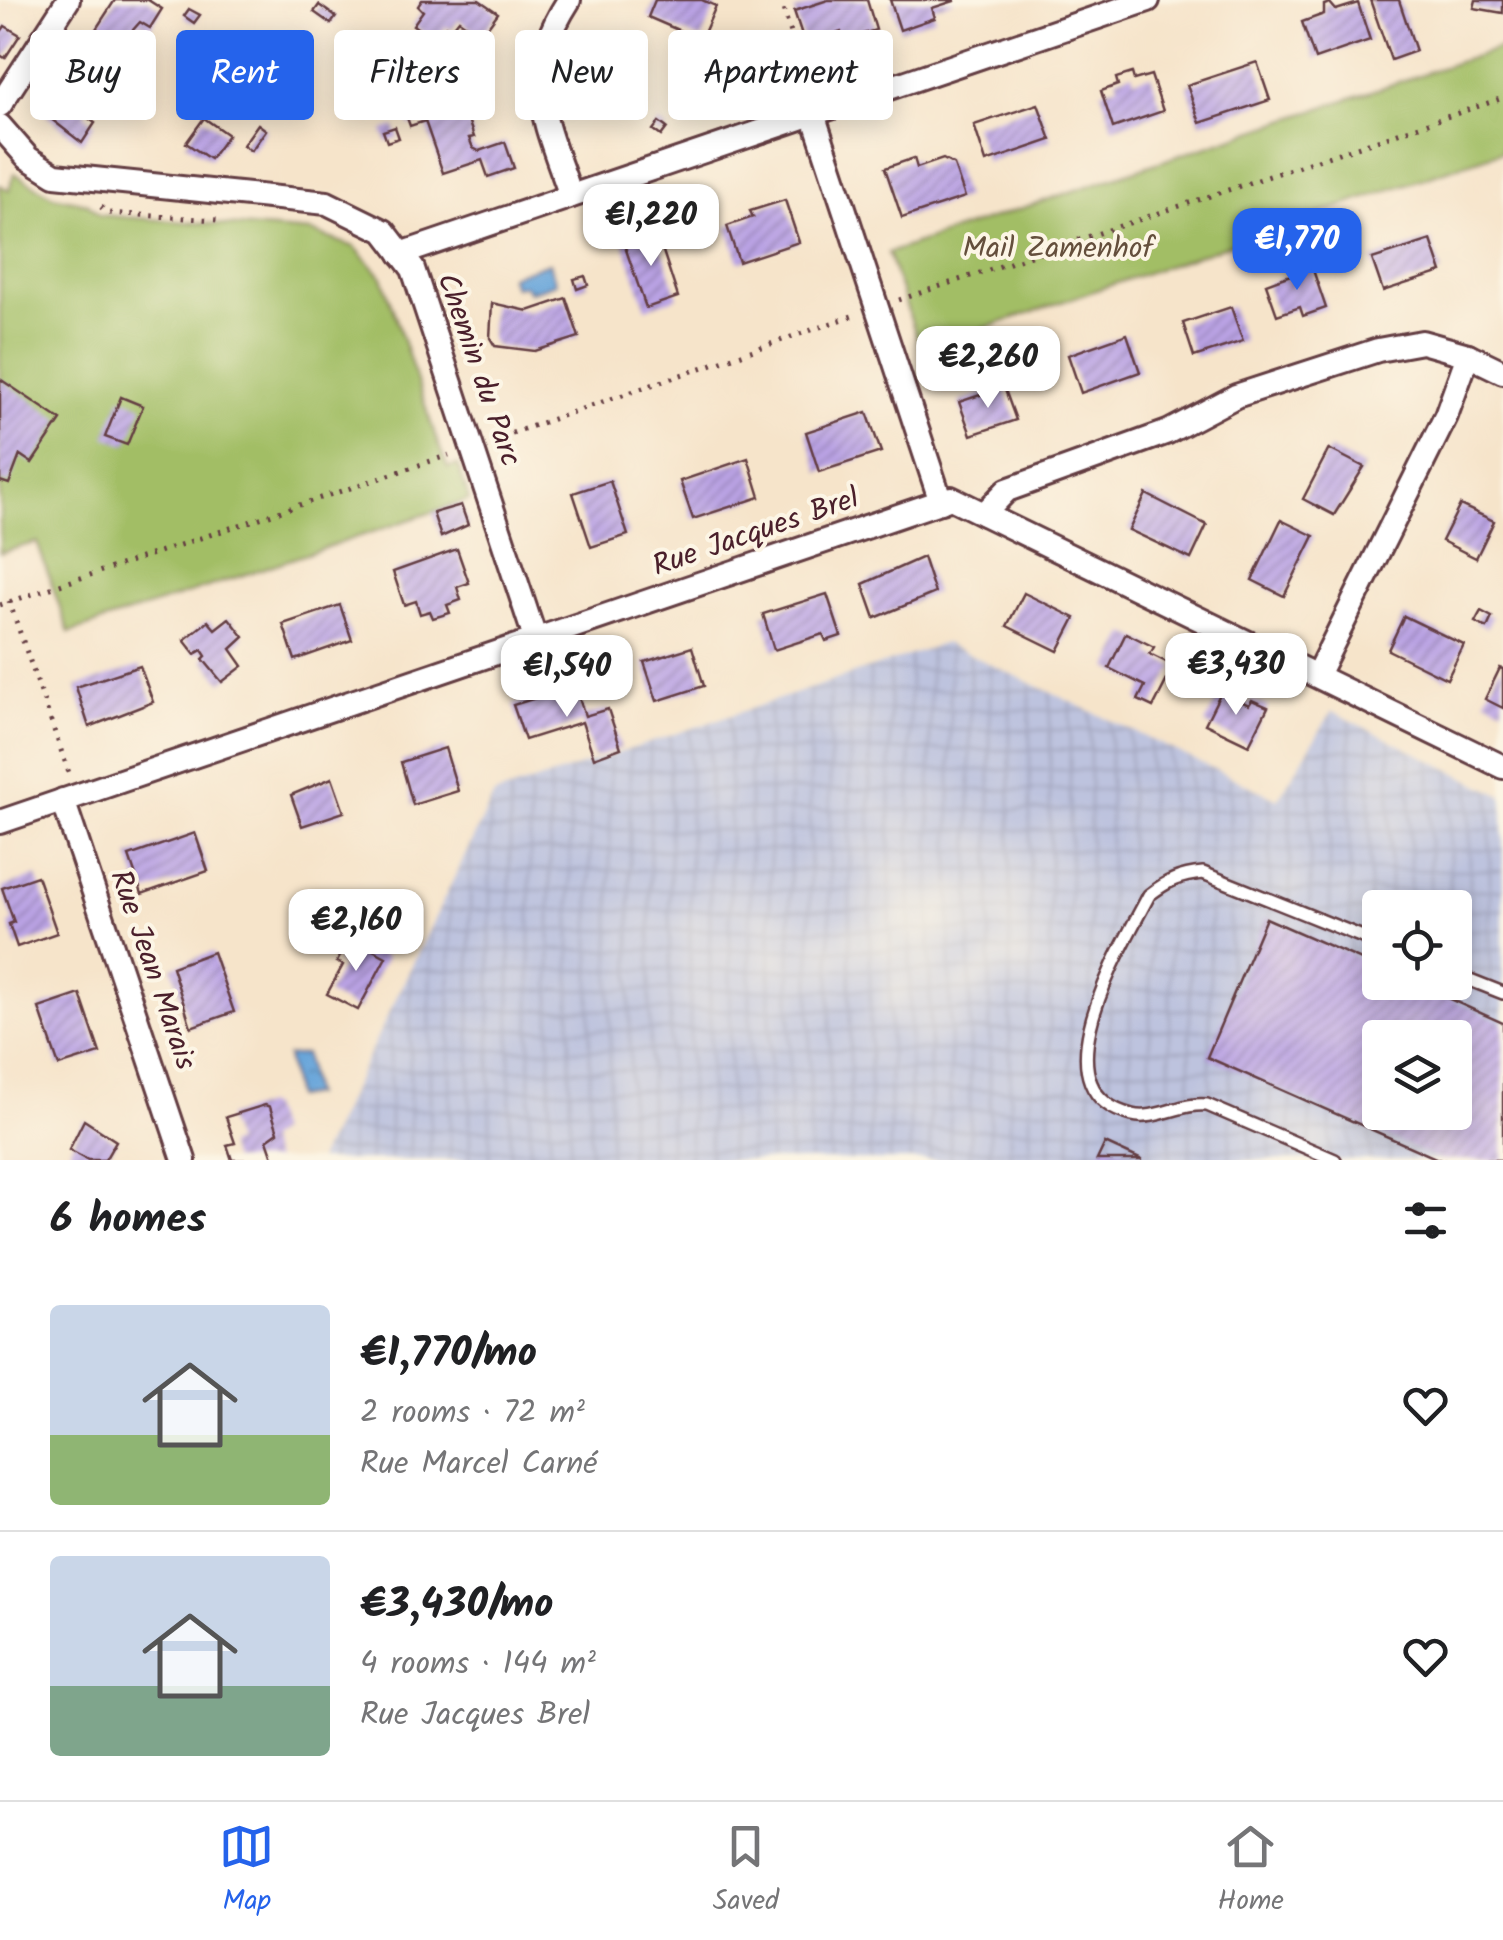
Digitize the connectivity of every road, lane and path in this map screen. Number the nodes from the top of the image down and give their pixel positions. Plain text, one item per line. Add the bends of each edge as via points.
1 (68, 0) edge
2 (569, 0) edge
3 (780, 0) edge
4 (1148, 0) edge
5 (790, 30) edge
6 (893, 87) edge
7 (1503, 98) edge
8 (0, 105) edge
9 (795, 120) edge
10 (815, 120) edge
11 (0, 126) edge
12 (94, 181) junction
13 (571, 196) junction
14 (221, 220) dead end
15 (401, 254) junction
16 (877, 307) junction
17 (1468, 354) junction
18 (1503, 372) edge
19 (442, 438) dead end
20 (473, 446) junction
21 (448, 455) junction
22 (940, 502) junction
23 (984, 514) junction
24 (0, 605) edge
25 (536, 641) junction
26 (1317, 675) junction
27 (1503, 767) edge
28 (63, 800) junction
29 (0, 822) edge
30 (1362, 937) edge
31 (1472, 981) edge
32 (1503, 993) edge
33 (184, 1160) edge
34 (1335, 1160) edge

1 - 8 street
2 - 13 street via 549,31 537,71
3 - 5 path
4 - 6 street
7 - 16 path
9 - 13 street
10 - 16 street
11 - 12 street, Chemin du Parc via 55,176
12 - 14 path via 96,202 108,213
12 - 15 street, Chemin du Parc via 327,203 384,231
13 - 15 street
15 - 20 street, Chemin du Parc via 413,270
16 - 20 path
16 - 22 street
17 - 18 street
17 - 23 street via 1422,342 1236,396 1168,432 1007,490
17 - 26 street via 1446,416
19 - 21 path
20 - 21 path
20 - 25 street, Chemin du Parc
21 - 24 path
22 - 23 street via 951,498
22 - 25 street, Rue Jacques Brel
23 - 26 street
25 - 28 street, Rue Jacques Brel
26 - 27 street
28 - 29 street, Rue Jacques Brel
28 - 33 street, Rue Jean Marais
30 - 34 lane via 1202,873 1168,880 1149,895 1087,1029 1088,1076 1119,1111 1136,1117 1207,1104
31 - 32 lane

